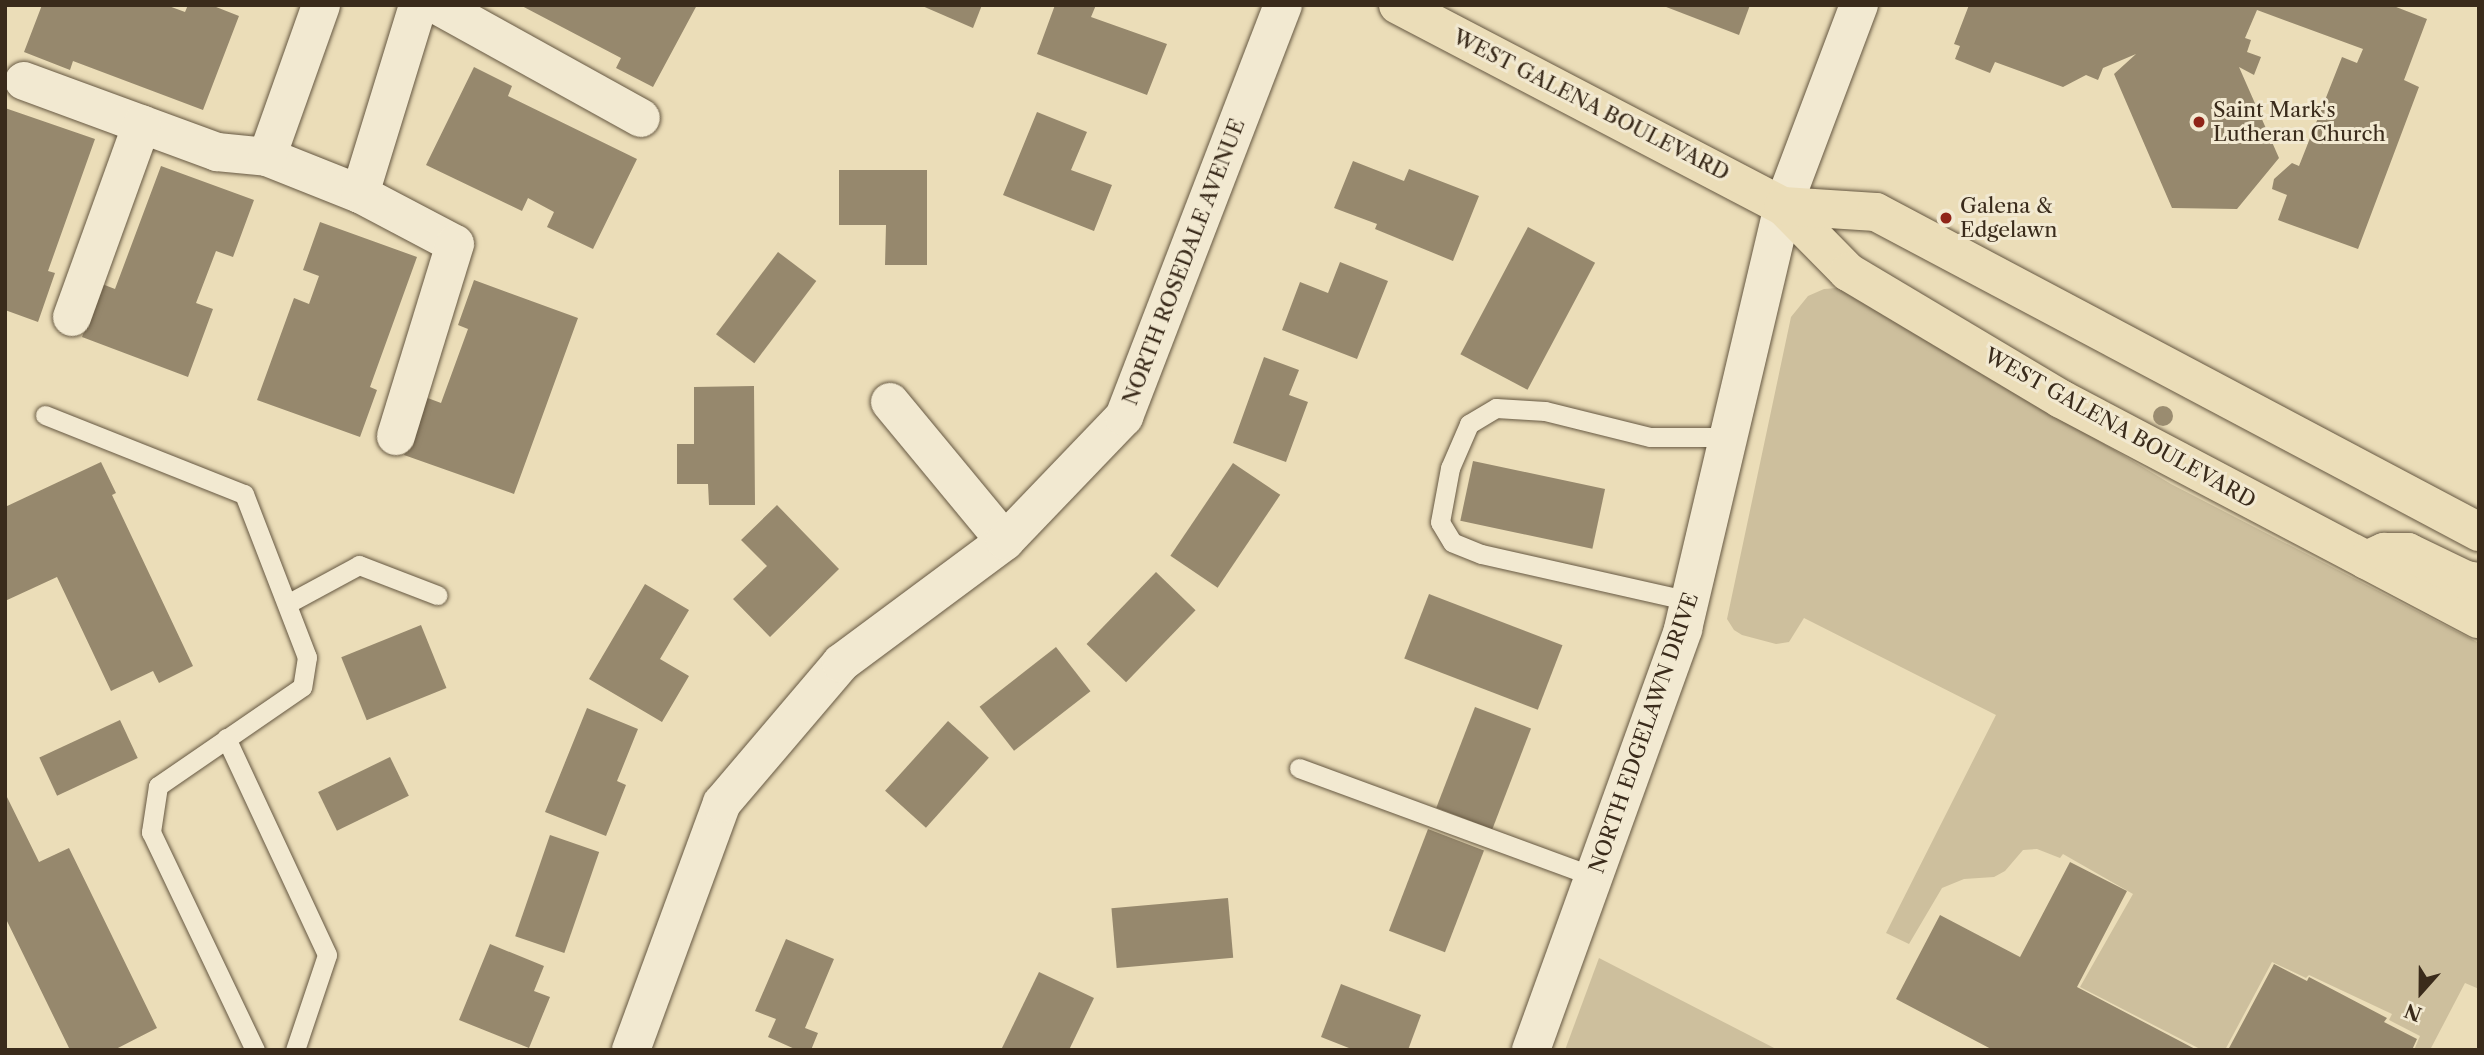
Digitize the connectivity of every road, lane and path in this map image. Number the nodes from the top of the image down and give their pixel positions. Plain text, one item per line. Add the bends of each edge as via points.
1 (321, 5) edge
2 (418, 5) edge
3 (437, 5) edge
4 (1283, 5) edge
5 (1398, 5) edge
6 (1859, 5) edge
7 (24, 81) dead end
8 (641, 118) dead end
9 (142, 124) junction
10 (267, 157) junction
11 (360, 194) junction
12 (1783, 206) junction
13 (72, 317) dead end
14 (890, 402) dead end
15 (45, 415) dead end
16 (396, 436) dead end
17 (1730, 437) junction
18 (2479, 532) edge
19 (1005, 541) junction
20 (2366, 560) junction
21 (2479, 582) edge
22 (437, 594) dead end
23 (1690, 601) junction
24 (287, 604) junction
25 (2479, 619) edge
26 (226, 738) junction
27 (1299, 768) dead end
28 (1596, 877) junction
29 (255, 1050) edge
30 (295, 1050) edge
31 (631, 1050) edge
32 (1531, 1050) edge

1 - 10 street
2 - 11 street
3 - 8 street
4 - 19 street, NORTH ROSEDALE AVENUE via 1124,416
5 - 12 main road, WEST GALENA BOULEVARD
6 - 12 street, NORTH EDGELAWN DRIVE
7 - 9 street
9 - 10 street via 217,152
9 - 13 street
10 - 11 street
11 - 16 street via 456,244
12 - 17 street, NORTH EDGELAWN DRIVE
12 - 18 main road, WEST GALENA BOULEVARD via 1876,212
12 - 20 main road, WEST GALENA BOULEVARD via 1847,272 2060,399
14 - 19 street
15 - 24 lane via 244,494
17 - 23 street, NORTH EDGELAWN DRIVE
17 - 23 lane via 1650,437 1545,411 1496,408 1469,424 1450,468 1440,522 1451,542 1481,554
19 - 31 street, NORTH ROSEDALE AVENUE via 841,663 722,803
20 - 21 main road via 2384,552 2408,552
20 - 25 main road, WEST GALENA BOULEVARD
22 - 24 lane via 359,565
23 - 28 street, NORTH EDGELAWN DRIVE
24 - 26 lane via 307,657 302,687
26 - 29 lane via 158,786 150,832
26 - 30 lane via 327,955
27 - 28 lane
28 - 32 street, NORTH EDGELAWN DRIVE

